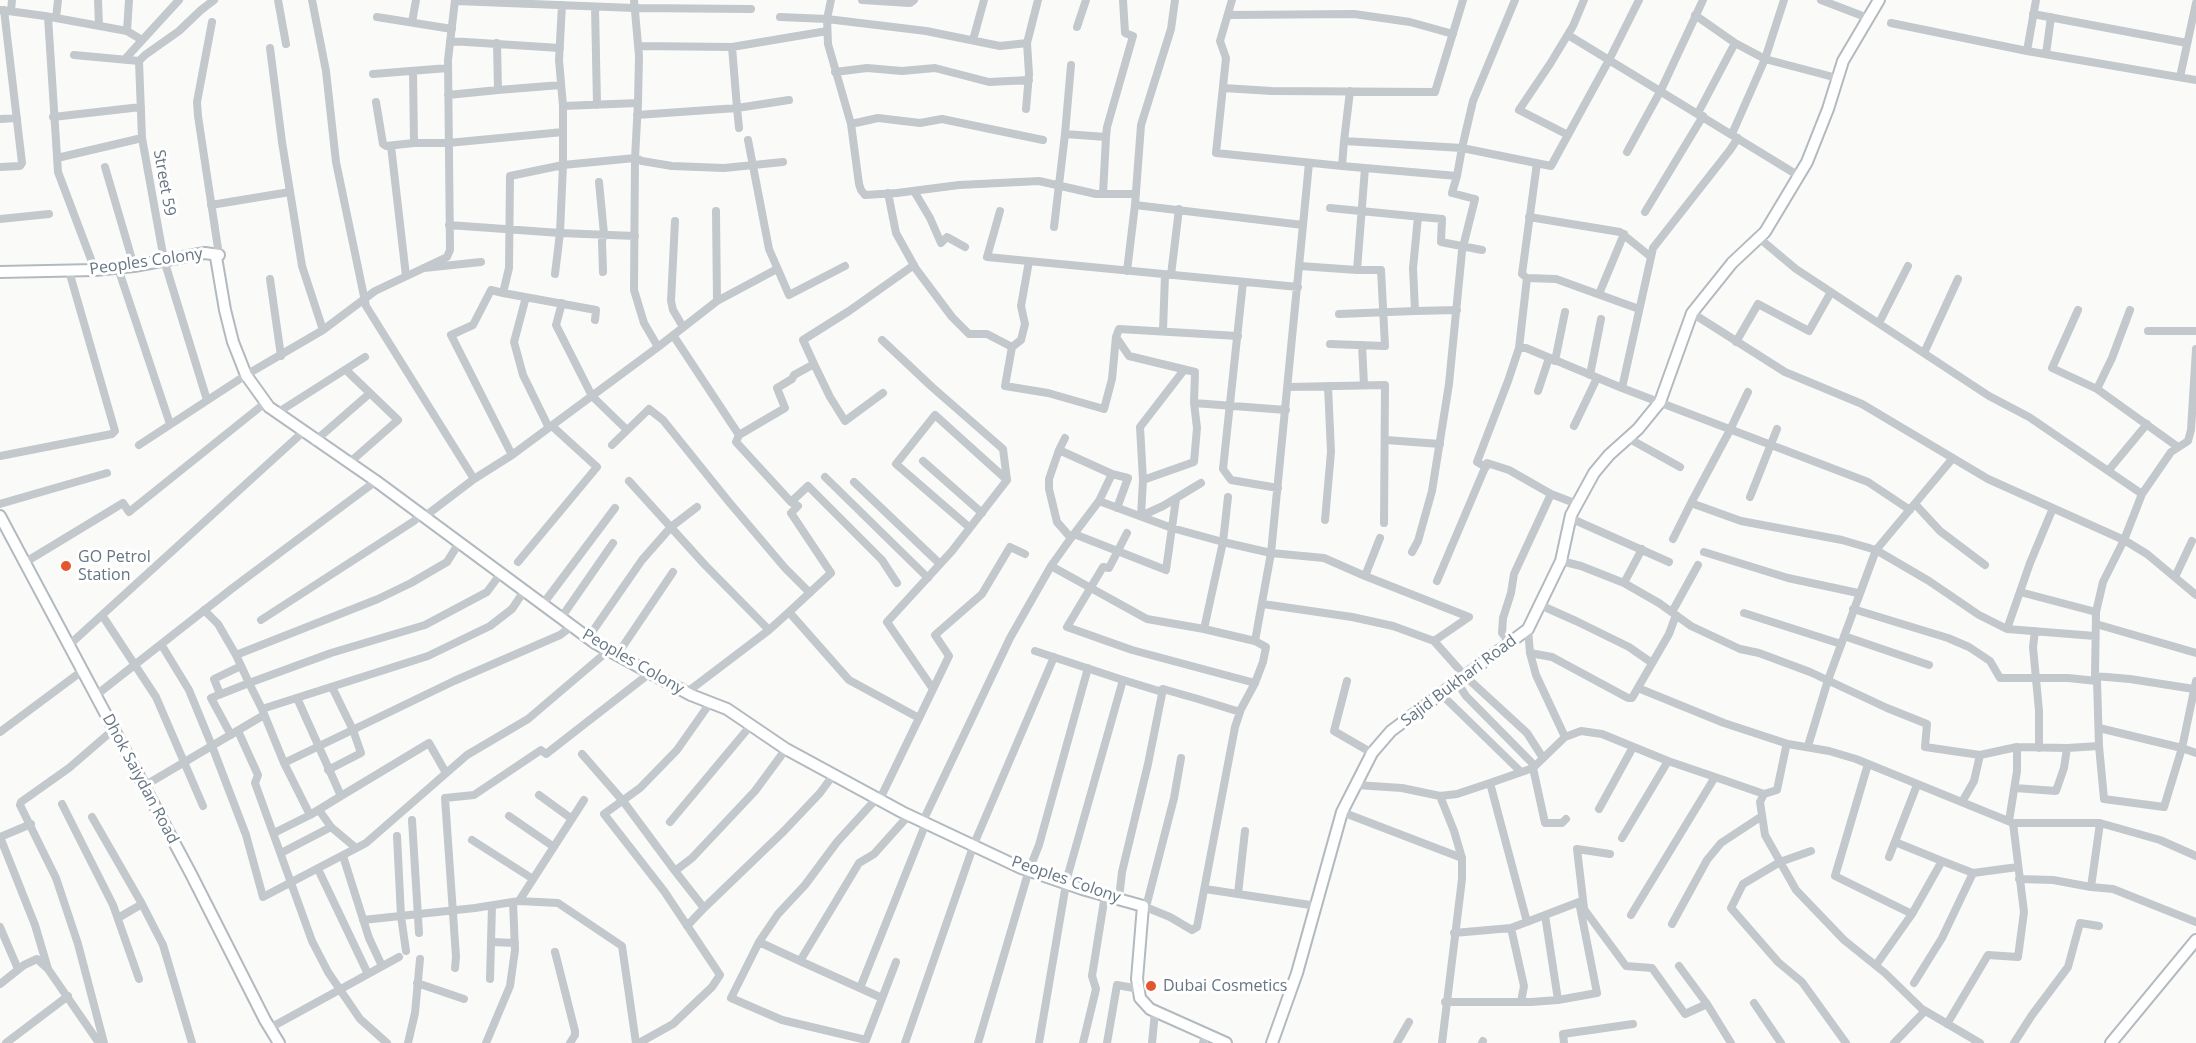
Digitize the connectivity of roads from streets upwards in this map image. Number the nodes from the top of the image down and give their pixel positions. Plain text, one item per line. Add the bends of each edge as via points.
1 (12, 0) edge
2 (58, 0) edge
3 (98, 0) edge
4 (129, 0) edge
5 (179, 0) edge
6 (214, 0) edge
7 (278, 0) edge
8 (312, 0) edge
9 (416, 0) edge
10 (831, 0) edge
11 (862, 0) edge
12 (914, 0) edge
13 (984, 0) edge
14 (1038, 0) edge
15 (1086, 0) edge
16 (1123, 0) edge
17 (1175, 0) edge
18 (1232, 0) edge
19 (1463, 0) edge
20 (1515, 0) edge
21 (1584, 0) edge
22 (1639, 0) edge
23 (1702, 0) edge
24 (1784, 0) edge
25 (1821, 0) edge
26 (1879, 0) edge
27 (2036, 0) edge
28 (456, 1) edge
29 (491, 1) edge
30 (530, 2) edge
31 (2196, 3) edge
32 (170, 4) edge
33 (634, 4) edge
34 (562, 5) junction
35 (595, 7) junction
36 (751, 9) dead end
37 (5, 11) edge
38 (2033, 14) junction
39 (1228, 15) junction
40 (1695, 15) junction
41 (377, 17) dead end
42 (780, 17) dead end
43 (2052, 17) junction
44 (52, 18) junction
45 (1868, 18) junction
46 (827, 19) junction
47 (212, 22) dead end
48 (412, 22) junction
49 (1891, 23) dead end
50 (99, 26) junction
51 (1077, 27) dead end
52 (452, 29) junction
53 (127, 31) junction
54 (827, 31) junction
55 (1453, 34) junction
56 (1568, 35) junction
57 (142, 40) junction
58 (973, 40) junction
59 (450, 41) junction
60 (1027, 42) junction
61 (497, 43) junction
62 (1735, 43) junction
63 (2187, 43) junction
64 (286, 44) dead end
65 (638, 46) junction
66 (732, 47) junction
67 (270, 48) dead end
68 (560, 48) junction
69 (2027, 51) junction
70 (2046, 54) junction
71 (74, 55) dead end
72 (1765, 58) junction
73 (125, 59) junction
74 (1609, 60) junction
75 (10, 61) junction
76 (139, 61) junction
77 (0, 62) edge
78 (1071, 64) dead end
79 (448, 68) junction
80 (413, 71) junction
81 (835, 72) junction
82 (373, 75) dead end
83 (2180, 77) junction
84 (1837, 78) junction
85 (1029, 80) junction
86 (2196, 80) edge
87 (561, 85) junction
88 (1223, 88) junction
89 (498, 90) junction
90 (1661, 90) junction
91 (1350, 91) junction
92 (448, 95) junction
93 (789, 100) dead end
94 (376, 102) dead end
95 (638, 103) junction
96 (597, 105) junction
97 (562, 106) junction
98 (141, 107) junction
99 (737, 108) junction
100 (1026, 109) dead end
101 (637, 115) junction
102 (1701, 115) junction
103 (53, 117) junction
104 (17, 118) junction
105 (0, 119) edge
106 (851, 124) junction
107 (739, 128) dead end
108 (563, 132) junction
109 (1065, 134) junction
110 (1568, 135) junction
111 (1735, 136) junction
112 (1106, 137) junction
113 (142, 138) junction
114 (748, 140) dead end
115 (1042, 140) dead end
116 (1344, 141) junction
117 (414, 143) junction
118 (448, 143) junction
119 (391, 146) junction
120 (1462, 148) junction
121 (1627, 152) dead end
122 (57, 158) junction
123 (635, 158) junction
124 (783, 162) dead end
125 (1309, 163) junction
126 (1537, 163) junction
127 (563, 165) junction
128 (752, 165) junction
129 (0, 166) edge
130 (105, 166) dead end
131 (1342, 166) junction
132 (1365, 168) junction
133 (1457, 176) junction
134 (1799, 176) junction
135 (599, 182) dead end
136 (1059, 185) junction
137 (914, 191) junction
138 (290, 192) junction
139 (888, 194) junction
140 (1103, 194) junction
141 (1136, 194) junction
142 (211, 205) junction
143 (1135, 205) junction
144 (1330, 208) dead end
145 (1179, 209) junction
146 (1000, 210) dead end
147 (716, 211) dead end
148 (1362, 211) junction
149 (1645, 212) dead end
150 (49, 214) dead end
151 (1418, 217) junction
152 (1529, 217) junction
153 (0, 219) edge
154 (675, 221) dead end
155 (449, 225) junction
156 (1303, 225) junction
157 (1053, 228) dead end
158 (510, 230) junction
159 (560, 233) junction
160 (604, 234) junction
161 (1624, 234) junction
162 (635, 236) junction
163 (1759, 238) junction
164 (1463, 246) junction
165 (965, 247) dead end
166 (1482, 250) dead end
167 (219, 255) junction
168 (1651, 257) junction
169 (164, 260) junction
170 (1029, 261) junction
171 (482, 262) dead end
172 (914, 265) junction
173 (134, 266) junction
174 (845, 266) dead end
175 (1300, 266) junction
176 (1908, 266) dead end
177 (118, 268) junction
178 (420, 269) junction
179 (777, 269) junction
180 (95, 270) junction
181 (1357, 270) junction
182 (69, 271) junction
183 (1127, 271) junction
184 (0, 272) edge
185 (603, 272) dead end
186 (555, 274) dead end
187 (1168, 275) junction
188 (406, 276) junction
189 (1527, 278) junction
190 (270, 279) dead end
191 (1958, 279) dead end
192 (1244, 282) junction
193 (1298, 287) junction
194 (1831, 292) junction
195 (503, 293) junction
196 (1599, 294) junction
197 (365, 297) junction
198 (526, 297) junction
199 (717, 301) junction
200 (562, 303) junction
201 (1639, 309) junction
202 (1457, 310) junction
203 (2078, 310) dead end
204 (2130, 310) dead end
205 (1415, 311) junction
206 (1565, 312) dead end
207 (1383, 313) junction
208 (1692, 313) junction
209 (1339, 314) dead end
210 (1601, 319) dead end
211 (595, 320) dead end
212 (1879, 323) junction
213 (683, 327) junction
214 (323, 330) junction
215 (1163, 331) junction
216 (2148, 331) dead end
217 (2196, 331) edge
218 (673, 335) junction
219 (1238, 336) junction
220 (1116, 337) junction
221 (882, 340) dead end
222 (1736, 342) junction
223 (1330, 344) dead end
224 (1362, 345) junction
225 (658, 347) junction
226 (1012, 347) junction
227 (1519, 348) junction
228 (2196, 349) edge
229 (1924, 353) junction
230 (281, 356) junction
231 (365, 357) dead end
232 (1552, 359) junction
233 (814, 364) junction
234 (345, 369) junction
235 (1184, 370) junction
236 (246, 375) junction
237 (1593, 376) junction
238 (1364, 385) junction
239 (1328, 386) junction
240 (1288, 387) junction
241 (1622, 388) junction
242 (2097, 389) junction
243 (1538, 391) dead end
244 (1748, 392) dead end
245 (883, 393) dead end
246 (369, 394) junction
247 (592, 396) junction
248 (207, 400) junction
249 (1660, 402) junction
250 (264, 403) junction
251 (1194, 404) junction
252 (1230, 406) junction
253 (1286, 410) junction
254 (277, 413) junction
255 (170, 424) junction
256 (2147, 424) junction
257 (1574, 426) dead end
258 (550, 427) junction
259 (1777, 429) dead end
260 (627, 430) junction
261 (1730, 430) junction
262 (303, 432) junction
263 (739, 435) junction
264 (1065, 438) dead end
265 (1628, 438) junction
266 (1386, 440) junction
267 (315, 441) junction
268 (1440, 444) junction
269 (139, 445) dead end
270 (612, 445) dead end
271 (1769, 446) junction
272 (2178, 447) junction
273 (1059, 450) junction
274 (512, 455) junction
275 (0, 456) edge
276 (1953, 458) junction
277 (923, 461) dead end
278 (349, 463) junction
279 (1486, 467) junction
280 (1680, 467) dead end
281 (2108, 471) junction
282 (107, 473) dead end
283 (1112, 474) junction
284 (825, 477) dead end
285 (474, 479) junction
286 (1007, 480) junction
287 (1143, 480) junction
288 (376, 481) junction
289 (629, 481) dead end
290 (854, 482) dead end
291 (1201, 483) dead end
292 (1278, 488) junction
293 (1551, 494) junction
294 (2142, 494) junction
295 (1228, 497) dead end
296 (1750, 497) dead end
297 (1176, 499) junction
298 (1099, 501) junction
299 (791, 502) junction
300 (1691, 503) junction
301 (0, 504) edge
302 (1577, 504) junction
303 (697, 507) dead end
304 (1912, 507) junction
305 (615, 508) dead end
306 (1117, 508) junction
307 (2053, 508) junction
308 (982, 513) junction
309 (423, 515) junction
310 (0, 516) edge
311 (1141, 516) junction
312 (1570, 518) junction
313 (1325, 520) dead end
314 (1384, 523) dead end
315 (671, 527) junction
316 (970, 528) junction
317 (1172, 528) junction
318 (1127, 533) dead end
319 (1073, 536) junction
320 (1380, 538) dead end
321 (1673, 539) dead end
322 (2124, 540) junction
323 (2192, 541) dead end
324 (1222, 542) junction
325 (459, 543) junction
326 (613, 543) dead end
327 (1642, 549) junction
328 (1118, 550) junction
329 (1876, 550) junction
330 (1412, 552) dead end
331 (1704, 552) dead end
332 (1271, 553) junction
333 (1025, 554) dead end
334 (1561, 561) junction
335 (518, 562) dead end
336 (1669, 562) dead end
337 (24, 563) junction
338 (940, 564) junction
339 (1985, 565) dead end
340 (1051, 566) junction
341 (1698, 566) dead end
342 (673, 572) dead end
343 (501, 573) junction
344 (1365, 576) junction
345 (2175, 577) junction
346 (928, 578) junction
347 (1437, 581) dead end
348 (897, 583) dead end
349 (1624, 583) junction
350 (1090, 588) junction
351 (524, 591) junction
352 (2020, 592) junction
353 (810, 593) junction
354 (1858, 593) junction
355 (2196, 595) edge
356 (543, 604) junction
357 (1263, 604) junction
358 (1540, 605) junction
359 (1853, 609) junction
360 (204, 610) junction
361 (789, 612) junction
362 (2096, 612) junction
363 (1744, 613) dead end
364 (1674, 614) junction
365 (102, 615) junction
366 (561, 618) junction
367 (261, 620) dead end
368 (2096, 624) junction
369 (572, 626) junction
370 (1528, 629) junction
371 (2007, 629) junction
372 (769, 630) junction
373 (1204, 630) junction
374 (2035, 631) junction
375 (2095, 636) junction
376 (588, 638) junction
377 (1842, 640) junction
378 (1255, 641) junction
379 (1434, 641) junction
380 (1510, 643) junction
381 (161, 644) junction
382 (68, 646) junction
383 (1035, 651) dead end
384 (613, 653) junction
385 (1530, 653) junction
386 (2196, 653) edge
387 (236, 655) junction
388 (1054, 657) junction
389 (1652, 663) junction
390 (135, 664) junction
391 (1929, 665) dead end
392 (241, 666) junction
393 (1088, 668) junction
394 (82, 671) junction
395 (650, 673) junction
396 (2035, 678) junction
397 (2096, 678) junction
398 (1461, 679) junction
399 (1123, 680) junction
400 (1828, 680) junction
401 (1347, 681) dead end
402 (249, 683) junction
403 (1255, 683) junction
404 (332, 687) junction
405 (1638, 688) junction
406 (933, 689) junction
407 (1163, 689) junction
408 (2195, 690) edge
409 (686, 693) junction
410 (220, 694) junction
411 (1441, 694) junction
412 (95, 696) junction
413 (297, 698) junction
414 (710, 702) junction
415 (263, 712) junction
416 (1240, 712) junction
417 (919, 718) junction
418 (751, 725) junction
419 (2099, 728) junction
420 (113, 730) junction
421 (353, 730) junction
422 (0, 732) edge
423 (235, 733) junction
424 (1565, 737) junction
425 (1788, 744) junction
426 (212, 746) junction
427 (1808, 746) junction
428 (2099, 746) junction
429 (318, 747) junction
430 (1634, 747) junction
431 (2017, 747) junction
432 (2039, 748) junction
433 (2067, 748) junction
434 (2182, 748) junction
435 (786, 749) junction
436 (1372, 753) junction
437 (2196, 753) edge
438 (582, 754) dead end
439 (1980, 754) junction
440 (1182, 758) dead end
441 (1543, 758) junction
442 (1668, 762) junction
443 (183, 763) junction
444 (284, 763) junction
445 (1868, 764) junction
446 (1534, 767) junction
447 (328, 770) junction
448 (1521, 772) junction
449 (446, 773) junction
450 (834, 774) junction
451 (1715, 777) junction
452 (1490, 783) junction
453 (1356, 785) junction
454 (1917, 785) junction
455 (144, 786) junction
456 (2014, 788) junction
457 (1764, 794) junction
458 (539, 795) dead end
459 (341, 796) junction
460 (1440, 796) junction
461 (879, 798) junction
462 (584, 800) dead end
463 (623, 801) junction
464 (1962, 802) junction
465 (62, 804) dead end
466 (203, 806) dead end
467 (1599, 809) dead end
468 (319, 810) junction
469 (1342, 812) junction
470 (310, 815) junction
471 (909, 815) junction
472 (509, 816) dead end
473 (1762, 816) junction
474 (92, 818) dead end
475 (572, 819) junction
476 (1566, 819) dead end
477 (412, 820) dead end
478 (670, 822) dead end
479 (925, 822) junction
480 (2011, 822) junction
481 (2100, 823) junction
482 (31, 824) junction
483 (331, 827) junction
484 (1245, 831) dead end
485 (274, 833) junction
486 (397, 836) dead end
487 (0, 837) edge
488 (1622, 838) dead end
489 (472, 840) dead end
490 (1895, 842) junction
491 (974, 844) junction
492 (554, 847) junction
493 (356, 848) junction
494 (1811, 851) dead end
495 (281, 853) junction
496 (1610, 854) dead end
497 (342, 856) junction
498 (2196, 856) edge
499 (1889, 857) dead end
500 (1462, 858) junction
501 (1942, 861) junction
502 (1780, 862) junction
503 (2018, 867) junction
504 (318, 868) junction
505 (1029, 870) junction
506 (675, 871) junction
507 (1973, 873) junction
508 (533, 879) junction
509 (2019, 879) junction
510 (292, 881) junction
511 (1068, 884) junction
512 (2091, 887) junction
513 (1205, 889) junction
514 (1238, 894) junction
515 (1105, 895) junction
516 (1119, 898) junction
517 (516, 902) junction
518 (1579, 902) junction
519 (142, 904) junction
520 (492, 906) junction
521 (1145, 906) junction
522 (1317, 906) junction
523 (704, 908) junction
524 (1585, 910) junction
525 (452, 911) junction
526 (416, 914) junction
527 (1912, 914) junction
528 (1545, 915) junction
529 (1631, 915) dead end
530 (402, 916) junction
531 (118, 918) junction
532 (363, 920) junction
533 (1527, 922) junction
534 (2196, 922) edge
535 (1672, 924) dead end
536 (687, 926) junction
537 (2099, 926) dead end
538 (0, 927) edge
539 (1511, 928) junction
540 (419, 933) dead end
541 (1454, 933) junction
542 (2196, 940) edge
543 (492, 942) junction
544 (759, 942) junction
545 (515, 943) junction
546 (406, 951) dead end
547 (555, 952) dead end
548 (399, 957) dead end
549 (420, 959) dead end
550 (800, 961) junction
551 (896, 962) dead end
552 (1876, 965) junction
553 (382, 966) junction
554 (1679, 966) dead end
555 (454, 968) dead end
556 (18, 969) junction
557 (48, 969) junction
558 (368, 974) junction
559 (139, 979) dead end
560 (490, 979) dead end
561 (1914, 982) dead end
562 (417, 983) junction
563 (0, 984) edge
564 (860, 988) junction
565 (341, 989) junction
566 (1139, 989) junction
567 (68, 996) junction
568 (882, 998) junction
569 (464, 999) dead end
570 (1558, 1000) junction
571 (1445, 1002) junction
572 (1521, 1002) junction
573 (1754, 1003) dead end
574 (1707, 1004) junction
575 (1925, 1011) junction
576 (1155, 1012) junction
577 (1409, 1023) dead end
578 (1633, 1024) dead end
579 (1947, 1024) junction
580 (270, 1028) junction
581 (1204, 1038) edge
582 (99, 1041) edge
583 (276, 1042) edge
584 (865, 1042) edge
585 (6, 1043) edge
586 (86, 1043) edge
587 (192, 1043) edge
588 (387, 1043) edge
589 (408, 1043) edge
590 (486, 1043) edge
591 (570, 1043) edge
592 (637, 1043) edge
593 (905, 1043) edge
594 (978, 1043) edge
595 (1039, 1043) edge
596 (1083, 1043) edge
597 (1107, 1043) edge
598 (1152, 1043) edge
599 (1226, 1043) edge
600 (1272, 1043) edge
601 (1397, 1043) edge
602 (1442, 1043) edge
603 (1564, 1043) edge
604 (1731, 1043) edge
605 (1781, 1043) edge
606 (1846, 1043) edge
607 (1894, 1043) edge
608 (1980, 1043) edge
609 (2014, 1043) edge
610 (2111, 1043) edge

1 - 37 street
2 - 44 street
3 - 50 street
4 - 53 street
5 - 32 street
6 - 76 street
7 - 64 street
8 - 197 street via 326,71 336,162
9 - 48 street
10 - 46 street
11 - 12 street
13 - 58 street
14 - 60 street
15 - 51 street
16 - 112 street via 1125,33 1133,36
17 - 141 street via 1171,29 1141,124
18 - 39 street
19 - 55 street
20 - 120 street via 1473,101
21 - 56 street
22 - 74 street
23 - 40 street
24 - 72 street
25 - 45 street
26 - 45 street, Sajid Bukhari Road
27 - 38 street
28 - 29 street
28 - 52 street
29 - 30 street
30 - 34 street
31 - 63 street
32 - 57 street
33 - 35 street
33 - 36 street
33 - 65 street
34 - 35 street
34 - 68 street
35 - 96 street
37 - 44 street
37 - 75 street
38 - 43 street
38 - 69 street
39 - 55 street via 1354,14 1410,22
39 - 88 street via 1220,41 1226,58
40 - 62 street
40 - 90 street
41 - 48 street
42 - 46 street
43 - 63 street
43 - 70 street
44 - 50 street
44 - 103 street
45 - 84 street, Sajid Bukhari Road
46 - 54 street
46 - 58 street
47 - 142 street via 197,102
48 - 52 street
49 - 69 street
50 - 53 street
52 - 59 street
53 - 57 street
54 - 66 street
54 - 81 street
55 - 91 street via 1435,92
56 - 74 street
56 - 110 street via 1519,110
57 - 73 street
58 - 60 street via 1000,46
59 - 61 street
59 - 79 street
60 - 85 street
61 - 68 street
61 - 89 street
62 - 72 street
62 - 102 street
63 - 83 street
65 - 66 street
65 - 95 street
66 - 99 street
67 - 138 street
68 - 87 street
69 - 70 street
70 - 83 street
71 - 73 street
72 - 84 street
72 - 111 street
73 - 76 street
74 - 90 street
74 - 110 street
75 - 77 street
75 - 104 street
76 - 98 street, Street 59
78 - 109 street
79 - 80 street
79 - 92 street
80 - 82 street
80 - 117 street
81 - 85 street via 934,68 989,82
81 - 106 street
83 - 86 street
84 - 134 street, Sajid Bukhari Road
85 - 100 street
87 - 89 street
87 - 97 street
88 - 91 street
88 - 125 street via 1216,153
89 - 92 street
90 - 102 street
90 - 121 street
91 - 116 street
92 - 118 street
93 - 99 street
94 - 119 street via 383,144
95 - 96 street
95 - 101 street
96 - 97 street
97 - 108 street
98 - 103 street
98 - 113 street, Street 59
99 - 101 street
99 - 107 street
101 - 123 street
102 - 111 street
102 - 149 street
103 - 122 street
104 - 105 street
104 - 129 street via 22,163
106 - 115 street via 878,118 920,123 942,119
106 - 139 street via 861,190 865,195
108 - 118 street
108 - 127 street
109 - 112 street
109 - 136 street
110 - 126 street via 1551,166
111 - 134 street
111 - 168 street via 1730,150 1653,248
112 - 140 street
113 - 122 street
113 - 169 street, Street 59
114 - 128 street
116 - 120 street
116 - 131 street
117 - 118 street
117 - 119 street
118 - 155 street
119 - 188 street
120 - 126 street
120 - 133 street
122 - 180 street via 65,191
123 - 127 street
123 - 128 street via 672,166
123 - 162 street
124 - 128 street
125 - 131 street
125 - 156 street
126 - 152 street
127 - 158 street via 510,176
127 - 159 street
128 - 179 street via 769,249
130 - 173 street
131 - 132 street
132 - 133 street
132 - 148 street
133 - 164 street via 1452,193 1475,199
134 - 163 street, Sajid Bukhari Road
135 - 160 street
136 - 137 street via 1001,182
136 - 140 street
136 - 157 street
137 - 139 street
137 - 165 street via 941,243 947,237
138 - 142 street
138 - 214 street via 303,266
139 - 172 street via 896,233
140 - 141 street
141 - 143 street
142 - 167 street
143 - 145 street
143 - 183 street
144 - 148 street
145 - 156 street
145 - 187 street
146 - 170 street via 987,257
147 - 199 street
148 - 151 street
148 - 181 street
150 - 153 street
151 - 164 street via 1442,219 1441,242
151 - 205 street via 1413,268
152 - 161 street
152 - 189 street via 1522,274
154 - 213 street via 671,302
155 - 158 street
155 - 178 street via 447,257
156 - 175 street
158 - 159 street
158 - 195 street via 510,268
159 - 160 street
159 - 186 street
160 - 162 street
160 - 185 street
161 - 168 street
161 - 196 street
162 - 225 street via 634,290 644,323
163 - 194 street via 1796,270
163 - 208 street, Sajid Bukhari Road via 1732,263
164 - 166 street
164 - 202 street
167 - 169 street, Peoples Colony via 205,253
167 - 236 street, Peoples Colony via 216,257 225,310
168 - 201 street
169 - 173 street, Peoples Colony
169 - 248 street, Street 59
170 - 183 street
170 - 226 street via 1021,306 1025,324 1021,340
171 - 178 street
172 - 226 street via 969,334 987,334
172 - 233 street via 803,340
173 - 177 street, Peoples Colony
174 - 179 street via 789,295
175 - 181 street
175 - 193 street
176 - 212 street
177 - 180 street, Peoples Colony
177 - 255 street
178 - 188 street
179 - 199 street
180 - 182 street, Peoples Colony
181 - 207 street via 1381,270
182 - 184 street, Peoples Colony
182 - 275 street via 115,431
183 - 187 street
187 - 192 street
187 - 215 street
188 - 197 street
189 - 196 street via 1556,279
189 - 227 street
190 - 230 street
191 - 229 street
192 - 193 street
192 - 219 street
193 - 240 street
194 - 212 street
194 - 222 street via 1809,331 1758,304
195 - 198 street
195 - 274 street via 490,290 473,325 451,335
196 - 201 street
197 - 214 street
197 - 285 street via 366,306
198 - 200 street
198 - 258 street via 514,342 523,375
199 - 213 street
200 - 211 street via 596,310
200 - 247 street via 556,325
201 - 241 street
202 - 205 street
202 - 268 street
203 - 242 street via 2052,368
204 - 242 street
205 - 207 street
206 - 232 street
207 - 209 street
207 - 224 street via 1385,346
208 - 222 street
208 - 249 street, Sajid Bukhari Road
210 - 237 street
212 - 229 street
213 - 218 street
214 - 230 street
215 - 219 street
215 - 220 street via 1119,329
216 - 217 street
218 - 225 street
218 - 263 street
219 - 252 street
220 - 226 street via 1104,409 1005,386
220 - 235 street via 1129,356
221 - 286 street via 1003,449
222 - 276 street via 1785,372 1862,404
223 - 224 street
224 - 238 street
225 - 247 street
227 - 232 street
227 - 279 street via 1477,462
228 - 272 street via 2191,430 2188,441
229 - 281 street
230 - 236 street
231 - 234 street
232 - 237 street
232 - 243 street
233 - 245 street via 845,421
233 - 263 street via 777,388 785,408
234 - 246 street
234 - 254 street
235 - 251 street via 1195,372
235 - 287 street via 1140,427
236 - 248 street
236 - 250 street, Peoples Colony
237 - 241 street
237 - 257 street
238 - 239 street
238 - 266 street via 1385,385
239 - 240 street
239 - 313 street via 1331,452
240 - 253 street
241 - 249 street
242 - 256 street
244 - 261 street
246 - 267 street
246 - 278 street via 398,420
247 - 258 street
247 - 260 street
248 - 255 street
249 - 261 street
249 - 265 street, Sajid Bukhari Road
250 - 254 street, Peoples Colony
250 - 337 street via 129,512 123,503
251 - 252 street
251 - 287 street via 1194,462
252 - 253 street
252 - 292 street via 1223,469 1231,480
253 - 292 street
254 - 262 street, Peoples Colony
255 - 269 street
256 - 272 street
256 - 281 street
258 - 274 street
258 - 335 street via 597,467
259 - 271 street
260 - 270 street
260 - 353 street via 649,409 663,420
261 - 271 street
261 - 300 street
262 - 267 street, Peoples Colony
262 - 365 street
263 - 299 street via 736,442
264 - 273 street
265 - 280 street
265 - 302 street, Sajid Bukhari Road via 1594,473
266 - 268 street
266 - 314 street
267 - 278 street, Peoples Colony
268 - 330 street via 1432,491
271 - 296 street
271 - 304 street via 1868,482
272 - 294 street
273 - 283 street
273 - 319 street via 1048,478 1049,489 1057,522
274 - 285 street
276 - 304 street
276 - 307 street via 1988,479
277 - 308 street
278 - 288 street, Peoples Colony
279 - 293 street via 1487,464 1509,470
279 - 347 street
281 - 294 street
282 - 301 street
283 - 298 street
283 - 306 street via 1128,478
284 - 346 street
285 - 309 street
286 - 308 street
286 - 316 street via 935,416 896,464
287 - 311 street
288 - 309 street, Peoples Colony
288 - 360 street
289 - 315 street
290 - 338 street
291 - 297 street
292 - 332 street
293 - 302 street
293 - 380 street via 1514,574 1502,633
294 - 322 street
295 - 324 street
297 - 311 street
297 - 317 street
298 - 306 street
298 - 319 street
299 - 348 street via 808,486 882,560
299 - 353 street via 798,506 790,513 831,573
300 - 321 street
300 - 329 street via 1741,521
302 - 312 street, Sajid Bukhari Road
303 - 315 street
304 - 329 street
304 - 339 street
305 - 356 street
306 - 311 street
307 - 322 street
307 - 352 street
308 - 316 street
309 - 325 street, Peoples Colony
309 - 367 street
310 - 337 street, Dhok Saiydan Road
311 - 317 street
312 - 327 street
312 - 334 street, Sajid Bukhari Road
315 - 372 street
315 - 376 street via 642,560
316 - 338 street
317 - 324 street
317 - 328 street via 1166,570
318 - 328 street
319 - 328 street
319 - 340 street
320 - 344 street
322 - 345 street
322 - 362 street via 2103,582
323 - 345 street
324 - 332 street
324 - 373 street
325 - 343 street, Peoples Colony
325 - 387 street via 447,562 411,583
326 - 366 street
327 - 336 street
327 - 349 street
328 - 350 street via 1109,568 1102,567
329 - 354 street
329 - 371 street
331 - 354 street via 1788,578
332 - 344 street via 1324,558
332 - 357 street
333 - 406 street via 1010,547 982,594 935,635 949,656
334 - 349 street
334 - 358 street, Sajid Bukhari Road
337 - 382 street, Dhok Saiydan Road
338 - 346 street
340 - 350 street
340 - 479 street via 1010,638
341 - 364 street
342 - 384 street
343 - 351 street, Peoples Colony
343 - 402 street via 487,592 425,626
344 - 379 street via 1469,617
345 - 355 street
346 - 406 street via 887,622
349 - 364 street
350 - 373 street via 1147,619
350 - 403 street via 1067,627 1132,650
351 - 356 street, Peoples Colony
351 - 404 street via 512,609 490,626 428,656
352 - 362 street
352 - 371 street
353 - 361 street
354 - 359 street
356 - 366 street, Peoples Colony
357 - 378 street
357 - 379 street via 1352,617
358 - 370 street, Sajid Bukhari Road
358 - 389 street via 1629,647
359 - 377 street
359 - 396 street via 1969,647 1990,661 2000,678
360 - 381 street
360 - 387 street via 218,624
361 - 372 street
361 - 417 street via 849,680
362 - 368 street
363 - 377 street
364 - 389 street via 1669,634
364 - 400 street via 1740,649
365 - 382 street
365 - 390 street
366 - 369 street, Peoples Colony
368 - 375 street
368 - 386 street
369 - 376 street, Peoples Colony
369 - 421 street
370 - 380 street, Sajid Bukhari Road
370 - 385 street
371 - 374 street
372 - 409 street
373 - 378 street
374 - 375 street
374 - 396 street
375 - 397 street
376 - 384 street, Peoples Colony
377 - 391 street
377 - 400 street
378 - 403 street via 1266,647
379 - 398 street
380 - 398 street, Sajid Bukhari Road
381 - 390 street
381 - 426 street via 189,690
382 - 394 street, Dhok Saiydan Road
383 - 388 street
384 - 395 street, Peoples Colony
384 - 449 street via 528,719 467,755
385 - 405 street via 1552,657 1628,698
385 - 424 street
387 - 392 street
388 - 393 street
388 - 491 street
389 - 405 street
390 - 412 street
390 - 443 street via 156,697
392 - 402 street
392 - 410 street via 214,679
393 - 399 street
393 - 505 street
394 - 412 street, Dhok Saiydan Road
394 - 422 street
395 - 409 street, Peoples Colony
395 - 525 street via 546,754 541,750 474,795 445,798
396 - 397 street
396 - 432 street
397 - 408 street via 2130,679
397 - 419 street
398 - 411 street, Sajid Bukhari Road
398 - 441 street via 1527,733
398 - 446 street via 1466,696
399 - 407 street
399 - 511 street
400 - 427 street
400 - 439 street via 1927,724 1925,747
401 - 436 street via 1335,731
402 - 410 street
402 - 415 street
403 - 416 street
404 - 413 street
404 - 421 street
405 - 425 street
406 - 417 street
407 - 416 street
407 - 516 street
408 - 434 street
409 - 414 street, Peoples Colony
410 - 423 street via 211,698
411 - 436 street, Sajid Bukhari Road via 1391,731
411 - 448 street
412 - 420 street, Dhok Saiydan Road
413 - 415 street
413 - 429 street
414 - 418 street, Peoples Colony
414 - 463 street via 677,750
415 - 423 street
415 - 444 street
416 - 513 street
417 - 461 street
418 - 435 street, Peoples Colony
418 - 478 street
419 - 428 street
419 - 434 street
420 - 455 street, Dhok Saiydan Road
420 - 482 street via 21,802
421 - 429 street
421 - 447 street via 361,753
423 - 426 street
423 - 485 street via 258,775 255,783
424 - 430 street via 1581,731 1602,734
424 - 441 street
425 - 427 street
425 - 457 street via 1777,790
426 - 443 street
426 - 510 street via 246,835 263,897
427 - 445 street
428 - 433 street
428 - 434 street via 2104,799 2160,808 2166,805
429 - 444 street
429 - 447 street
430 - 442 street
430 - 467 street
431 - 432 street
431 - 439 street
431 - 456 street
432 - 433 street
433 - 456 street via 2056,791
434 - 437 street
435 - 450 street, Peoples Colony
435 - 506 street via 755,791
436 - 453 street, Sajid Bukhari Road
438 - 463 street
439 - 464 street via 1974,781
440 - 521 street
441 - 446 street
442 - 451 street
442 - 488 street
443 - 455 street
443 - 466 street
444 - 470 street
445 - 454 street
445 - 527 street via 1835,876
446 - 448 street
446 - 476 street via 1545,823 1562,824
447 - 459 street
448 - 452 street
449 - 459 street via 429,743
449 - 493 street
450 - 461 street, Peoples Colony
450 - 523 street via 784,831
451 - 457 street
451 - 529 street
452 - 460 street
452 - 533 street
453 - 460 street
453 - 469 street, Sajid Bukhari Road
454 - 464 street
454 - 490 street
455 - 580 street, Dhok Saiydan Road
456 - 480 street
457 - 473 street via 1760,802
458 - 475 street
459 - 468 street
460 - 500 street
461 - 471 street, Peoples Colony
461 - 544 street via 837,842
462 - 475 street
463 - 506 street
463 - 536 street via 604,814
464 - 480 street
465 - 531 street
468 - 470 street
468 - 483 street
469 - 500 street
469 - 522 street, Sajid Bukhari Road
470 - 485 street
471 - 479 street, Peoples Colony
471 - 550 street via 874,854 859,863
472 - 492 street
473 - 502 street via 1765,836
473 - 535 street via 1720,843
474 - 519 street
475 - 492 street
477 - 526 street
479 - 491 street, Peoples Colony
479 - 564 street
480 - 481 street
480 - 503 street
481 - 498 street via 2160,840
481 - 512 street
482 - 487 street
482 - 582 street via 56,878 78,944
483 - 493 street
483 - 495 street
484 - 514 street
485 - 495 street
486 - 530 street
487 - 557 street
489 - 508 street
490 - 499 street
490 - 501 street
491 - 505 street, Peoples Colony
491 - 593 street
492 - 508 street
493 - 497 street
494 - 502 street
495 - 510 street
496 - 524 street via 1577,849
497 - 504 street
497 - 532 street
500 - 541 street
501 - 507 street
501 - 527 street
502 - 552 street via 1796,890 1844,940
502 - 606 street via 1743,884 1731,908 1802,982
503 - 507 street
503 - 509 street
504 - 510 street
504 - 558 street
505 - 511 street, Peoples Colony
505 - 594 street
506 - 523 street
507 - 561 street via 1942,938
508 - 517 street
509 - 512 street
509 - 579 street via 2025,912 2018,957 1988,955
510 - 565 street via 312,941
511 - 515 street, Peoples Colony
511 - 595 street
512 - 534 street via 2113,889
513 - 514 street
513 - 521 street via 1195,929
514 - 522 street
515 - 516 street, Peoples Colony
515 - 596 street via 1092,976 1096,989
516 - 521 street, Peoples Colony
517 - 520 street
517 - 545 street
517 - 592 street via 558,903 622,946
518 - 524 street
518 - 528 street
518 - 570 street via 1597,993
519 - 531 street
519 - 587 street via 163,945
520 - 525 street
520 - 543 street
521 - 566 street, Peoples Colony
522 - 600 street, Sajid Bukhari Road
523 - 536 street
524 - 574 street via 1626,966 1652,968 1685,1014
525 - 526 street
525 - 555 street
526 - 530 street
526 - 540 street
527 - 552 street
528 - 533 street
528 - 570 street
530 - 532 street
530 - 546 street
531 - 559 street
532 - 553 street
533 - 539 street
536 - 592 street via 720,975 673,1024
537 - 609 street via 2080,923 2067,968
538 - 556 street
539 - 541 street
539 - 572 street via 1524,986
541 - 571 street
542 - 610 street
543 - 545 street
543 - 560 street
544 - 550 street
544 - 584 street via 731,998 782,1020
545 - 590 street via 510,986
547 - 591 street via 575,1031
548 - 553 street
549 - 562 street
550 - 564 street
551 - 568 street
552 - 575 street
553 - 558 street
554 - 574 street
556 - 557 street via 37,959
556 - 563 street
557 - 567 street
558 - 565 street
562 - 569 street
562 - 589 street
564 - 568 street
565 - 580 street
565 - 588 street via 360,1019
566 - 576 street via 1140,998
566 - 597 street via 1117,985
567 - 582 street
567 - 585 street
568 - 584 street
570 - 572 street
571 - 572 street
571 - 602 street
573 - 605 street
574 - 604 street
575 - 579 street
575 - 607 street
576 - 581 street
576 - 598 street
577 - 601 street
578 - 603 street via 1563,1034
579 - 608 street
580 - 583 street, Dhok Saiydan Road
581 - 599 street
582 - 586 street

